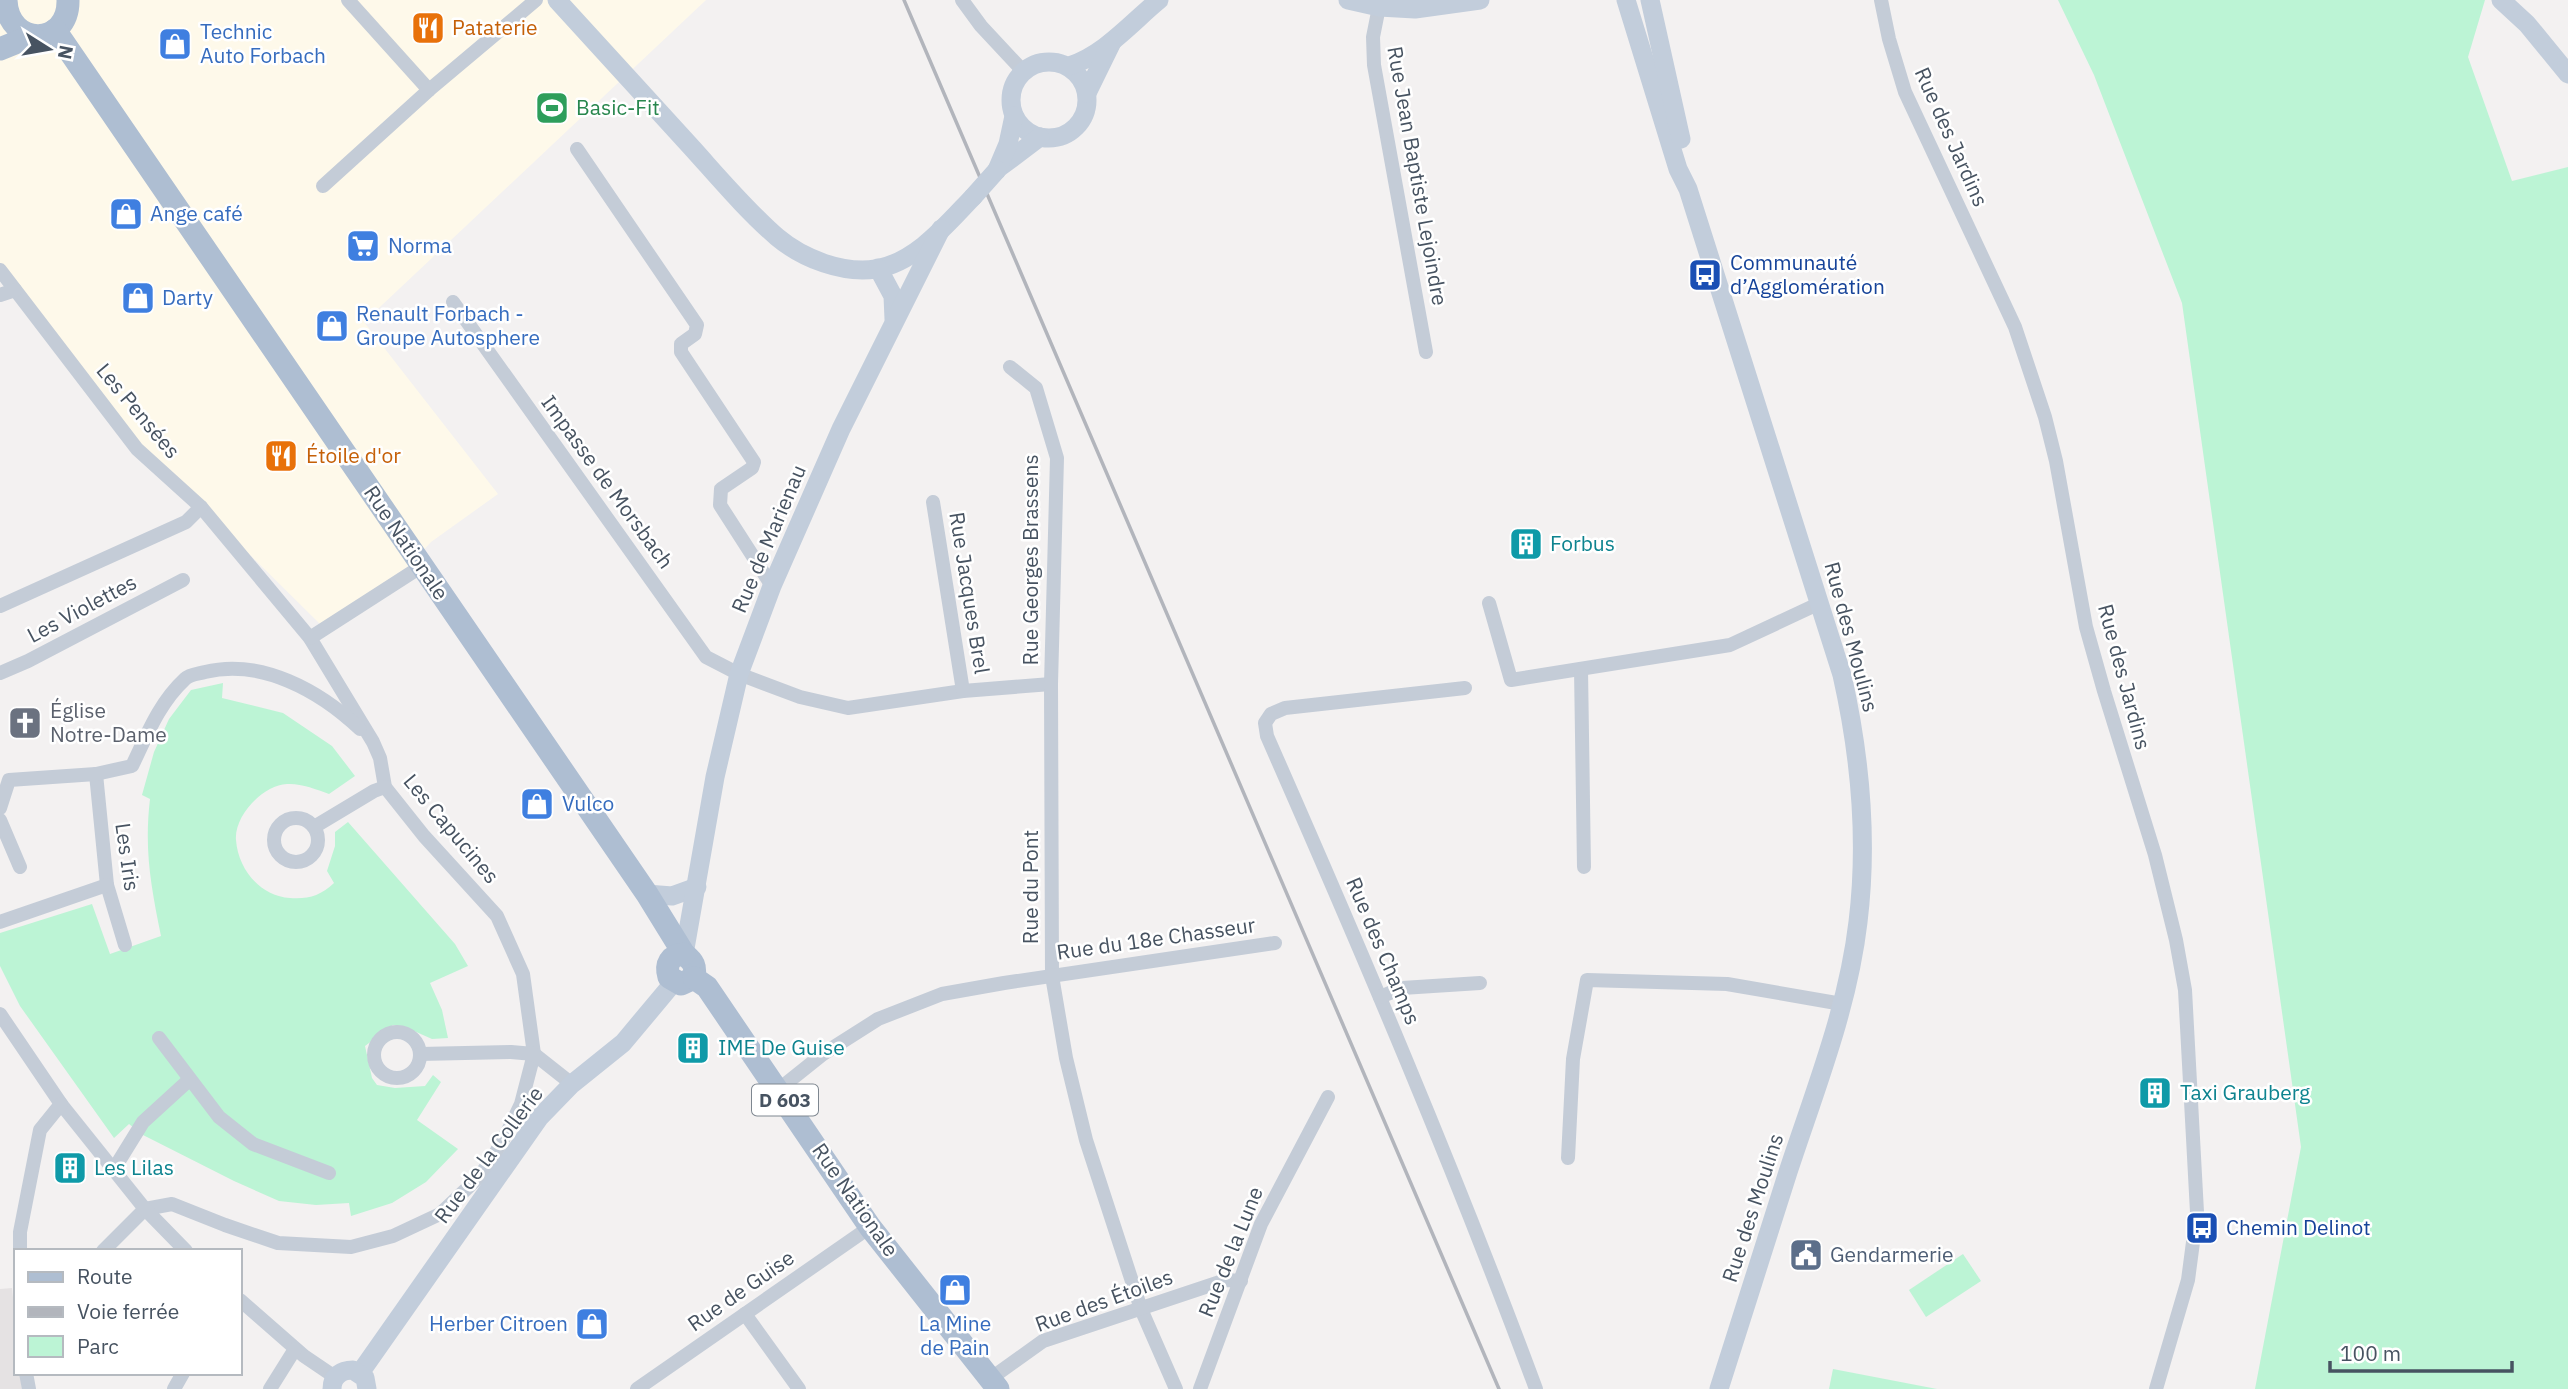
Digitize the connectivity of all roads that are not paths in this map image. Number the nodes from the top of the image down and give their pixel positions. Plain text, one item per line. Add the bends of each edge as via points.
1 (6, 0) edge
2 (68, 0) edge
3 (348, 0) edge
4 (536, 0) edge
5 (557, 0) edge
6 (962, 0) edge
7 (1158, 0) edge
8 (1348, 0) edge
9 (1480, 0) edge
10 (1626, 0) edge
11 (1650, 0) edge
12 (1881, 0) edge
13 (2501, 0) edge
14 (0, 5) edge
15 (1379, 7) junction
16 (55, 30) junction
17 (32, 36) junction
18 (1114, 38) junction
19 (0, 49) edge
20 (1069, 66) junction
21 (1023, 71) junction
22 (2568, 74) edge
23 (429, 90) junction
24 (1087, 93) junction
25 (1014, 116) junction
26 (1040, 137) junction
27 (577, 149) dead end
28 (997, 170) junction
29 (323, 186) dead end
30 (1688, 189) junction
31 (941, 229) junction
32 (878, 268) junction
33 (0, 271) edge
34 (15, 290) junction
35 (0, 295) edge
36 (453, 302) dead end
37 (894, 320) junction
38 (1426, 352) dead end
39 (1010, 368) dead end
40 (933, 502) dead end
41 (201, 507) junction
42 (422, 566) junction
43 (183, 580) dead end
44 (772, 586) junction
45 (1489, 603) dead end
46 (1820, 603) junction
47 (0, 606) edge
48 (310, 638) junction
49 (1581, 669) junction
50 (0, 673) edge
51 (739, 674) junction
52 (1051, 684) junction
53 (1465, 688) dead end
54 (963, 691) junction
55 (373, 742) junction
56 (96, 774) junction
57 (386, 787) junction
58 (0, 808) edge
59 (0, 820) edge
60 (314, 827) dead end
61 (20, 867) dead end
62 (1584, 867) dead end
63 (107, 885) junction
64 (697, 887) junction
65 (647, 894) junction
66 (0, 922) edge
67 (1275, 943) dead end
68 (125, 945) dead end
69 (680, 969) junction
70 (1052, 976) junction
71 (1480, 983) dead end
72 (1380, 996) junction
73 (1842, 1004) junction
74 (0, 1014) edge
75 (159, 1038) dead end
76 (421, 1054) dead end
77 (534, 1054) junction
78 (189, 1080) junction
79 (572, 1084) junction
80 (778, 1090) junction
81 (1328, 1097) dead end
82 (61, 1104) junction
83 (1568, 1158) dead end
84 (114, 1169) junction
85 (330, 1173) dead end
86 (145, 1209) junction
87 (870, 1227) junction
88 (20, 1249) edge
89 (105, 1249) edge
90 (184, 1249) edge
91 (1241, 1281) junction
92 (1142, 1309) junction
93 (243, 1310) edge
94 (745, 1314) junction
95 (295, 1349) junction
96 (363, 1381) edge
97 (334, 1383) edge
98 (994, 1384) edge
99 (270, 1389) edge
100 (637, 1389) edge
101 (799, 1389) edge
102 (1176, 1389) edge
103 (1200, 1389) edge
104 (1535, 1389) edge
105 (1719, 1389) edge
106 (2156, 1389) edge

1 - 14 main road
1 - 17 main road via 12,23
2 - 16 main road via 64,21
3 - 23 street
4 - 23 street
5 - 32 main road via 778,239 824,263
6 - 21 street
7 - 18 main road
8 - 15 main road
9 - 15 main road via 1415,9
10 - 30 main road, Rue des Moulins
11 - 30 main road, Rue des Moulins
12 - 106 street, Rue des Jardins via 1905,92 2015,327 2045,417 2086,627 2176,940 2185,990 2197,1212 2188,1280
13 - 22 main road
15 - 38 street, Rue Jean Baptiste Lejoindre via 1374,65
16 - 17 main road
16 - 42 main road, Rue Nationale / D 603
17 - 19 main road
18 - 20 main road via 1082,63
18 - 24 main road
20 - 21 main road via 1045,61
20 - 24 main road
21 - 25 main road via 1011,92
23 - 29 street
24 - 26 main road via 1083,118 1075,128 1064,135
25 - 26 main road via 1029,133
25 - 28 main road via 1009,144
26 - 28 main road
27 - 44 street via 697,325 695,334 681,344 681,352 754,462 721,489 720,505
28 - 31 main road, bridge
30 - 46 main road, Rue des Moulins
31 - 32 main road via 912,254
31 - 37 main road, Rue de Marienau
32 - 37 main road via 893,296
33 - 34 street, Les Pensées
34 - 35 street
34 - 41 street, Les Pensées via 137,449
36 - 51 street, Impasse de Morsbach via 706,657
37 - 44 main road, Rue de Marienau
39 - 52 street, Rue Georges Brassens via 1036,388 1057,458
40 - 54 street, Rue Jacques Brel
41 - 47 street via 186,522
41 - 48 street, Les Pensées
42 - 48 street
42 - 65 main road, Rue Nationale / D 603
43 - 50 street, Les Violettes
44 - 51 main road, Rue de Marienau
45 - 49 street via 1511,680
46 - 49 street via 1730,645
46 - 73 main road, Rue des Moulins via 1849,704 1861,806 1858,921
48 - 55 street, Les Capucines
49 - 62 street
51 - 54 street via 800,697 848,708
51 - 64 main road, Rue de Marienau via 715,777
52 - 54 street
52 - 70 street, Rue du Pont
53 - 72 street, Rue des Champs via 1285,708 1265,723
55 - 56 street via 346,716 297,684 262,671 222,667 187,677 161,706 132,766
55 - 57 street, Les Capucines
56 - 58 street via 9,780
56 - 63 street, Les Iris
57 - 60 street
57 - 77 street, Les Capucines via 497,916 523,974
59 - 61 street
63 - 66 street
63 - 68 street, Les Iris
64 - 65 main road via 672,897
64 - 69 main road, Rue de Marienau
65 - 69 main road, Rue Nationale / D 603
67 - 70 street, Rue du 18e Chasseur
69 - 79 main road, Rue de la Collerie via 623,1043
69 - 80 main road, Rue Nationale / D 603 via 707,987
70 - 80 street, Rue du 18e Chasseur via 942,994 878,1019
70 - 92 street, Rue du Pont via 1086,1140
71 - 72 street, Rue des Champs via 1402,988
72 - 104 street, Rue des Champs
73 - 83 street via 1727,984 1587,980 1573,1059
73 - 105 main road, Rue des Moulins
74 - 82 street
75 - 78 street
76 - 77 street
77 - 79 street
77 - 86 street, Les Capucines via 521,1104 479,1177 440,1214 393,1236 351,1247 278,1243 172,1204
78 - 84 street via 143,1122
78 - 85 street via 219,1117 253,1144
79 - 96 main road, Rue de la Collerie via 540,1118
80 - 87 main road, Rue Nationale / D 603
81 - 91 street, Rue de la Lune via 1261,1224
82 - 84 street
82 - 88 street via 40,1130
84 - 86 street
86 - 89 street
86 - 90 street
87 - 94 street, Rue de Guise
87 - 98 main road, Rue Nationale / D 603
91 - 92 street, Rue des Étoiles via 1226,1280
91 - 103 street, Rue de la Lune
92 - 98 street, Rue des Étoiles via 1043,1341
92 - 102 street, Rue du Pont
93 - 95 street
94 - 100 street, Rue de Guise
94 - 101 street
95 - 97 street
95 - 99 street
96 - 97 main road via 346,1370

